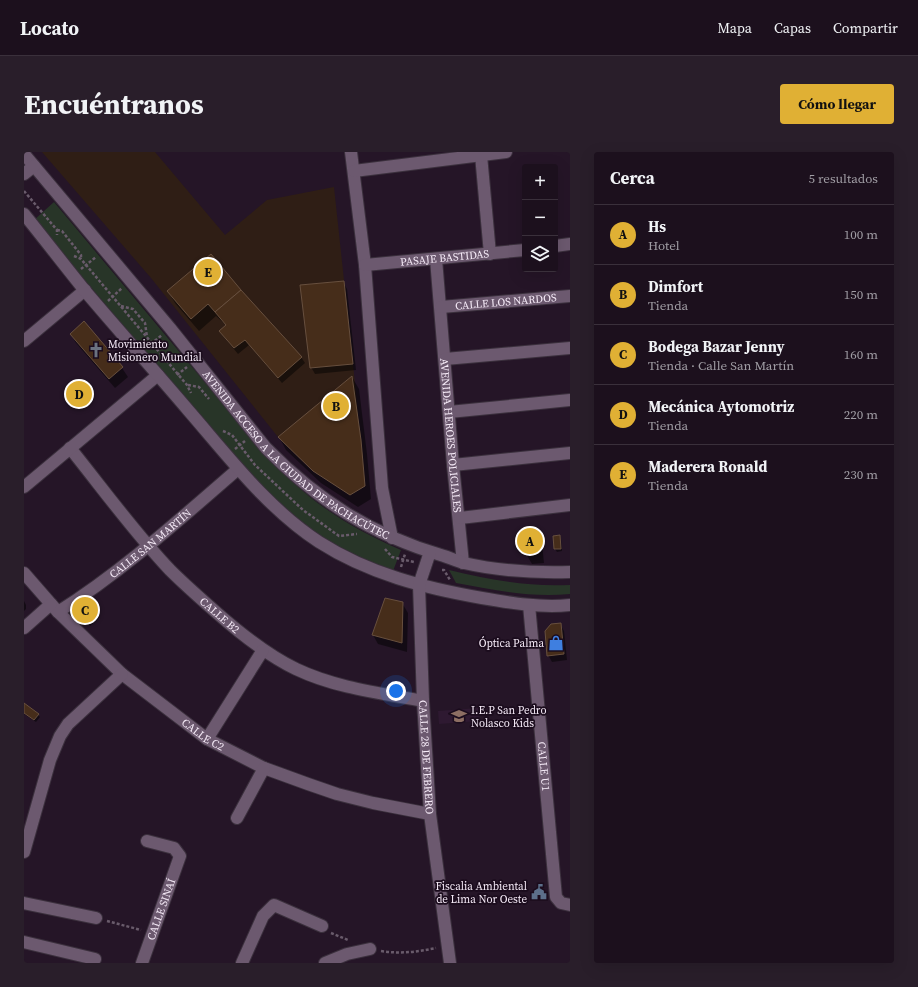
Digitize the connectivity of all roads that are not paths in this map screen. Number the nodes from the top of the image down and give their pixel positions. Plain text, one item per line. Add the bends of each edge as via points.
1 (351, 152) edge
2 (506, 152) edge
3 (24, 154) edge
4 (481, 155) junction
5 (34, 166) junction
6 (354, 171) junction
7 (24, 174) edge
8 (24, 214) edge
9 (570, 244) edge
10 (558, 246) edge
11 (522, 250) edge
12 (490, 254) junction
13 (436, 259) junction
14 (365, 265) junction
15 (85, 290) junction
16 (570, 296) edge
17 (441, 307) junction
18 (24, 341) edge
19 (570, 348) edge
20 (445, 359) junction
21 (158, 375) junction
22 (570, 400) edge
23 (449, 412) junction
24 (70, 448) junction
25 (570, 453) edge
26 (453, 465) junction
27 (238, 469) junction
28 (24, 487) edge
29 (570, 505) edge
30 (460, 518) junction
31 (392, 538) junction
32 (148, 546) junction
33 (430, 552) junction
34 (463, 563) junction
35 (570, 572) edge
36 (24, 573) edge
37 (419, 585) junction
38 (528, 605) junction
39 (570, 605) edge
40 (55, 608) junction
41 (24, 628) edge
42 (262, 650) junction
43 (122, 674) junction
44 (422, 701) junction
45 (207, 739) junction
46 (264, 768) junction
47 (430, 814) junction
48 (237, 818) dead end
49 (147, 840) dead end
50 (24, 852) edge
51 (24, 903) edge
52 (565, 904) edge
53 (96, 918) road end
54 (325, 929) road end
55 (24, 942) edge
56 (370, 949) road end
57 (95, 959) dead end
58 (142, 963) edge
59 (242, 963) edge
60 (325, 963) edge
61 (450, 963) edge

1 - 6 street
2 - 4 street
3 - 5 street, AVENIDA ACCESO A LA CIUDAD DE PACHACÚTEC
4 - 6 street
4 - 12 street
5 - 7 street
5 - 31 street, AVENIDA ACCESO A LA CIUDAD DE PACHACÚTEC via 170,328 266,448 319,495 357,520
6 - 14 street
8 - 15 street
9 - 10 street
11 - 12 street, PASAJE BASTIDAS
12 - 13 street, PASAJE BASTIDAS
13 - 14 street, PASAJE BASTIDAS
13 - 17 street, AVENIDA HEROES POLICIALES
14 - 31 street via 382,488
15 - 18 street
15 - 21 street
16 - 17 street, CALLE LOS NARDOS
17 - 20 street, AVENIDA HEROES POLICIALES
19 - 20 street
20 - 23 street, AVENIDA HEROES POLICIALES
21 - 24 street
21 - 27 street
22 - 23 street
23 - 26 street, AVENIDA HEROES POLICIALES
24 - 28 street
24 - 32 street, CALLE B2
25 - 26 street
26 - 30 street, AVENIDA HEROES POLICIALES
27 - 32 street, CALLE SAN MARTÍN
27 - 37 street via 267,499 318,541 343,556 385,575
29 - 30 street
30 - 34 street, AVENIDA HEROES POLICIALES
31 - 33 street, AVENIDA ACCESO A LA CIUDAD DE PACHACÚTEC
32 - 40 street, CALLE SAN MARTÍN via 86,594
32 - 42 street, CALLE B2 via 205,603
33 - 34 street, AVENIDA ACCESO A LA CIUDAD DE PACHACÚTEC
33 - 37 street, CALLE 28 DE FEBRERO
34 - 35 street, AVENIDA ACCESO A LA CIUDAD DE PACHACÚTEC via 525,572
36 - 40 street, CALLE C2
37 - 38 street
37 - 44 street, CALLE 28 DE FEBRERO
38 - 39 street
38 - 52 street, CALLE U1 via 556,897
40 - 41 street, CALLE SAN MARTÍN
40 - 43 street, CALLE C2
42 - 44 street, CALLE B2 via 328,682
42 - 45 street
43 - 45 street, CALLE C2
43 - 50 street via 68,724 60,736 50,760
44 - 47 street, CALLE 28 DE FEBRERO
45 - 46 street, CALLE C2
46 - 47 street, CALLE C2 via 337,794
46 - 48 street
47 - 61 street, CALLE 28 DE FEBRERO
49 - 58 street, CALLE SINAÍ via 174,848 180,856
51 - 53 street
54 - 59 street via 274,906 263,916
55 - 57 street
56 - 60 street via 347,954

